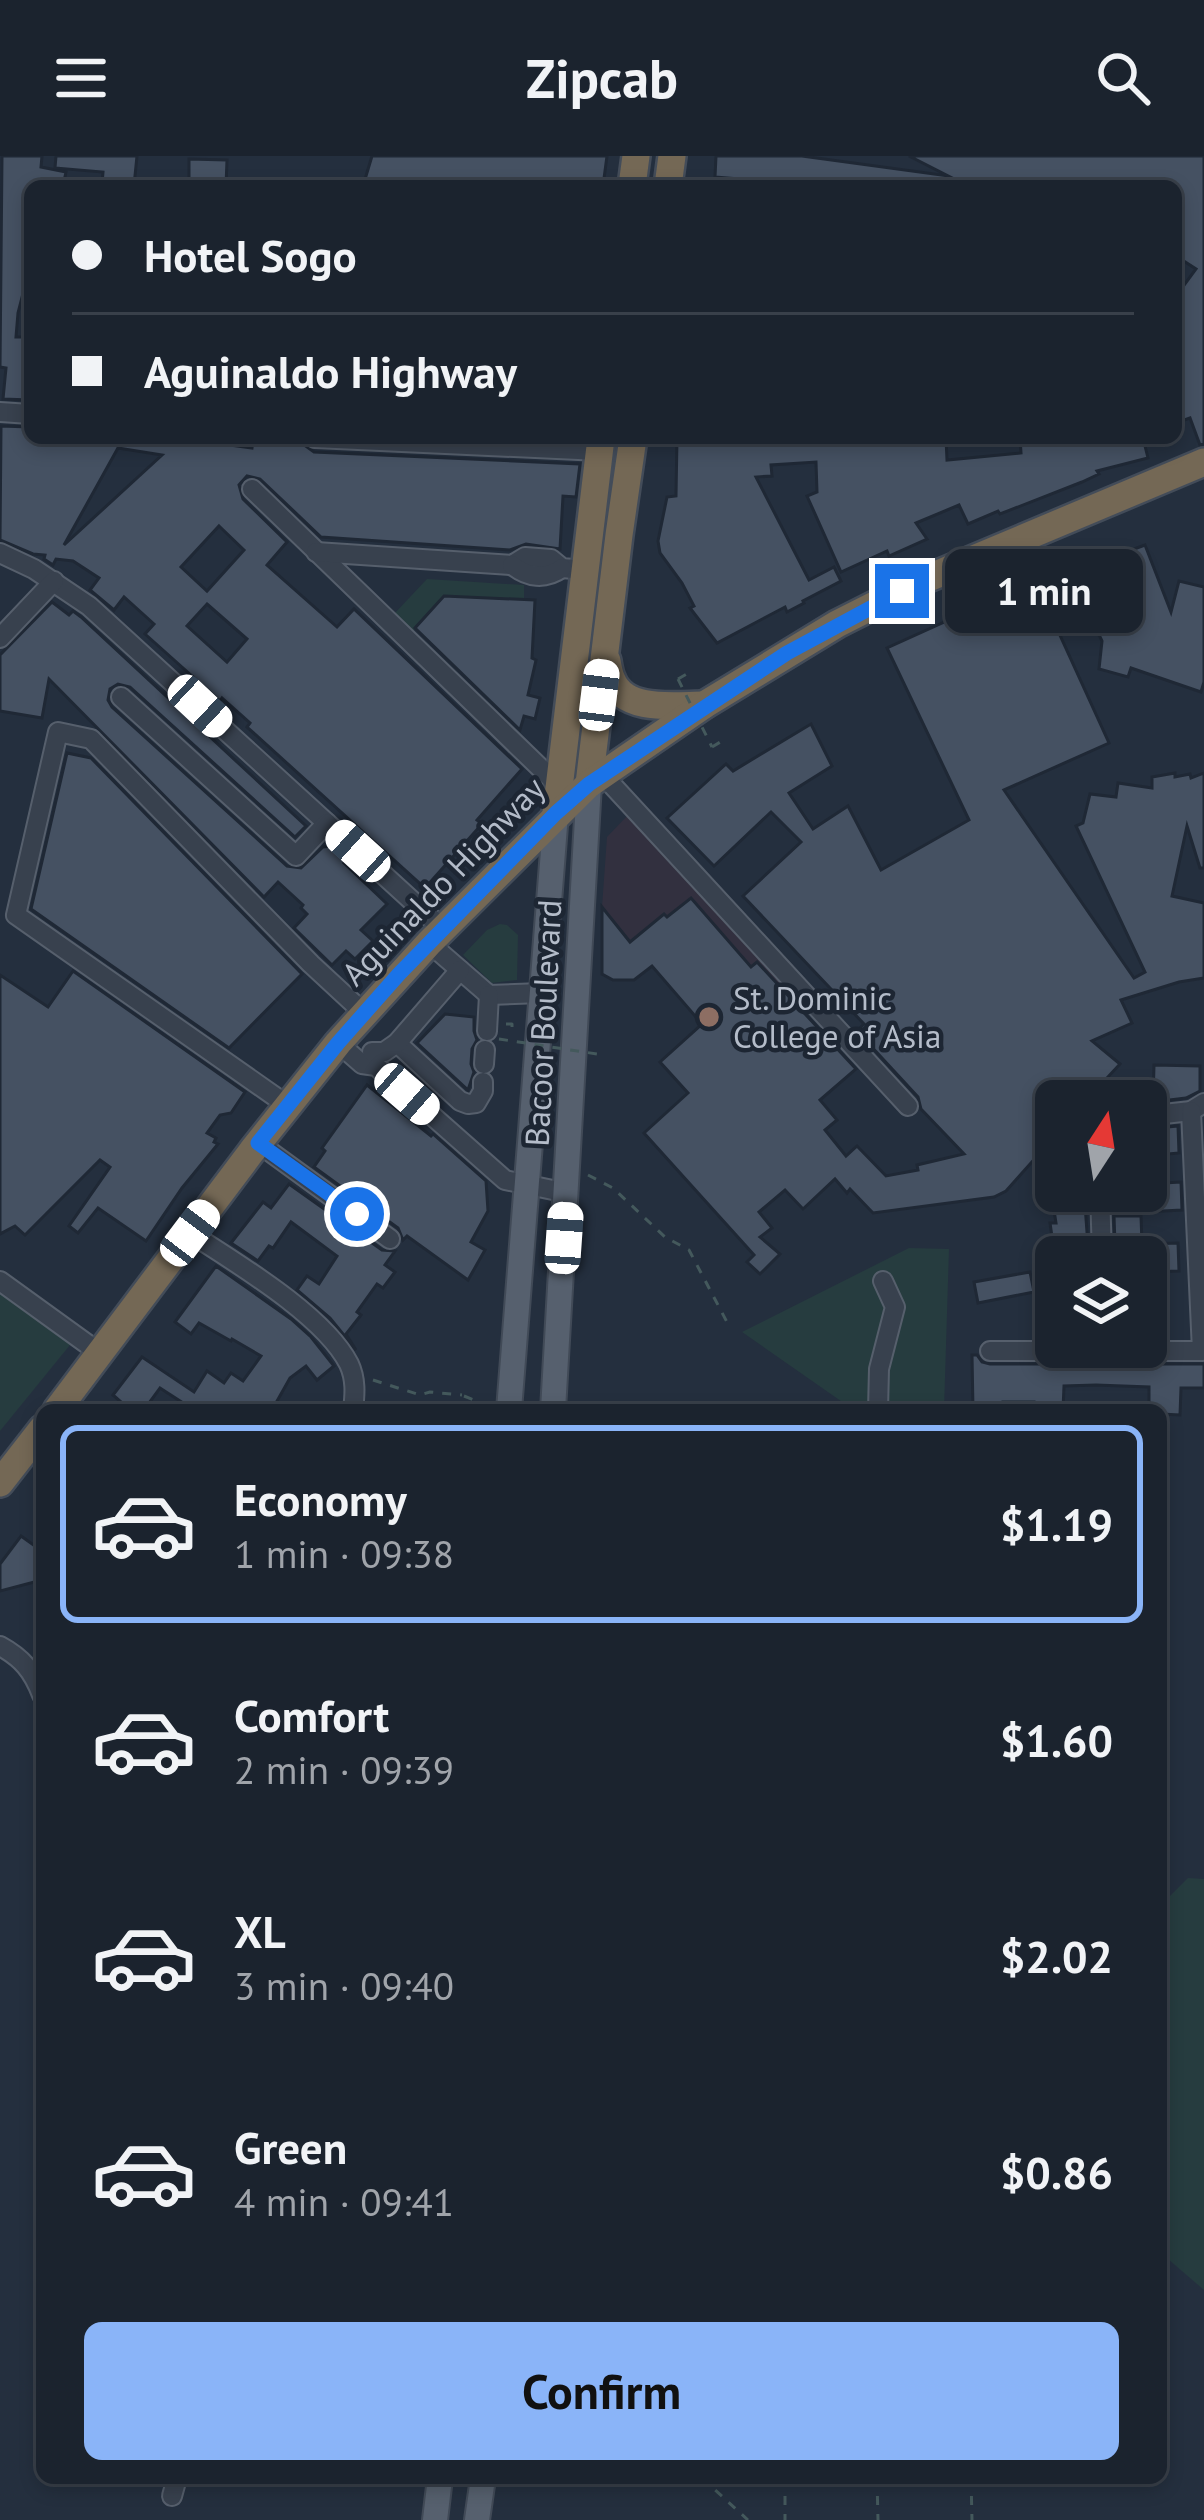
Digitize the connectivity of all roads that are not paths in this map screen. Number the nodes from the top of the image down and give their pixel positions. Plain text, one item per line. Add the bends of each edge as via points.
1 (560, 444) edge
2 (632, 444) edge
3 (601, 445) edge
4 (1204, 462) edge
5 (252, 490) dead end
6 (316, 552) junction
7 (0, 553) edge
8 (574, 569) junction
9 (54, 581) junction
10 (0, 638) edge
11 (604, 650) junction
12 (121, 697) dead end
13 (704, 705) junction
14 (595, 779) junction
15 (558, 800) junction
16 (327, 823) junction
17 (436, 936) junction
18 (460, 970) junction
19 (541, 993) junction
20 (489, 995) junction
21 (350, 1029) junction
22 (397, 1043) junction
23 (374, 1059) junction
24 (287, 1105) junction
25 (908, 1106) dead end
26 (1198, 1107) edge
27 (1167, 1112) edge
28 (258, 1143) junction
29 (567, 1183) junction
30 (525, 1184) junction
31 (190, 1233) junction
32 (390, 1238) dead end
33 (884, 1280) dead end
34 (0, 1281) edge
35 (1035, 1350) edge
36 (1167, 1350) edge
37 (990, 1351) dead end
38 (100, 1354) junction
39 (512, 1371) junction
40 (556, 1372) junction
41 (62, 1404) edge
42 (353, 1404) edge
43 (509, 1404) edge
44 (553, 1404) edge
45 (878, 1404) edge
46 (36, 1437) edge
47 (0, 1483) edge
48 (0, 1646) edge
49 (36, 1679) edge
50 (439, 2484) edge
51 (482, 2484) edge
52 (435, 2520) edge
53 (477, 2520) edge

1 - 3 street
2 - 11 highway
3 - 8 highway
4 - 13 highway, Aguinaldo Highway via 902,591
5 - 6 street
6 - 8 street via 512,565 550,577
6 - 15 street
7 - 9 street
8 - 15 highway
9 - 10 street
9 - 16 street
11 - 13 highway via 622,694 656,705
11 - 14 highway
12 - 16 street via 296,856
13 - 14 highway, Aguinaldo Highway
14 - 15 highway, Aguinaldo Highway
14 - 25 street
14 - 29 main road, Bacoor Boulevard
15 - 17 highway, Aguinaldo Highway
15 - 19 main road, Bacoor Boulevard
16 - 17 street
17 - 18 street
17 - 21 highway, Aguinaldo Highway
18 - 20 street
18 - 22 street
19 - 20 street
19 - 30 main road, Bacoor Boulevard
20 - 22 street via 488,1053 476,1102 460,1101
21 - 23 street via 362,1064
21 - 24 highway, Aguinaldo Highway
21 - 24 street via 311,964 91,739 58,732 16,915
22 - 23 street
23 - 30 street via 505,1180
24 - 28 highway, Aguinaldo Highway
26 - 27 street
26 - 36 street via 1202,1351
28 - 31 highway, Aguinaldo Highway
28 - 32 street
29 - 30 street
29 - 40 main road, Bacoor Boulevard
30 - 39 main road, Bacoor Boulevard
31 - 38 highway, Aguinaldo Highway
31 - 42 street via 297,1307 335,1344 350,1366
33 - 45 street via 895,1307
34 - 38 street
35 - 37 street
38 - 41 highway, Aguinaldo Highway
39 - 40 main road
39 - 43 main road, Bacoor Boulevard
40 - 44 main road, Bacoor Boulevard
46 - 47 highway
48 - 49 street
50 - 52 main road
51 - 53 main road

